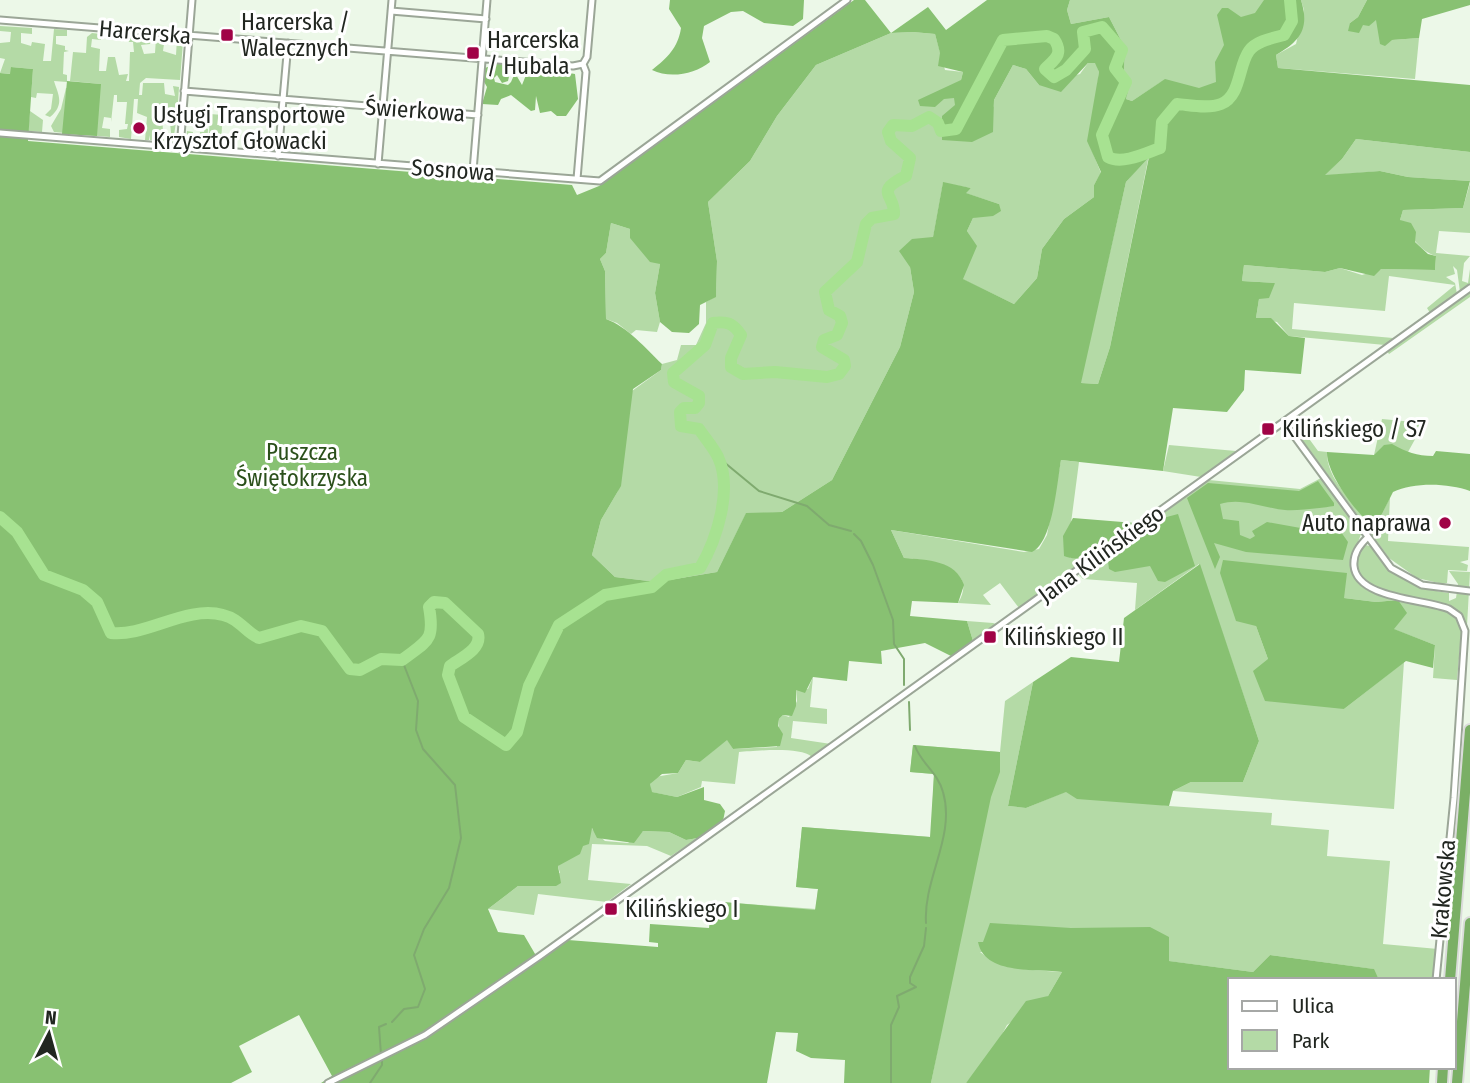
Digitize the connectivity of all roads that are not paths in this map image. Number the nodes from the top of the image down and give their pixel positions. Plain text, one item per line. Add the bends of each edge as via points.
1 (192, 0) edge
2 (392, 0) edge
3 (487, 0) edge
4 (592, 0) edge
5 (847, 0) edge
6 (391, 11) junction
7 (0, 19) edge
8 (486, 19) junction
9 (189, 35) junction
10 (288, 43) junction
11 (388, 51) junction
12 (482, 59) junction
13 (583, 64) junction
14 (184, 91) junction
15 (283, 100) junction
16 (383, 108) junction
17 (478, 115) junction
18 (0, 133) edge
19 (180, 148) junction
20 (278, 156) junction
21 (378, 164) junction
22 (473, 171) junction
23 (577, 180) junction
24 (1470, 288) edge
25 (1284, 422) junction
26 (1367, 538) junction
27 (1470, 591) edge
28 (1470, 730) edge
29 (1470, 923) edge
30 (1436, 978) edge
31 (1450, 978) edge
32 (328, 1083) edge
33 (1457, 1083) edge

1 - 9 street
2 - 6 street
3 - 8 street
4 - 13 street
5 - 23 street, Sosnowa via 600,181
6 - 8 street
6 - 11 street
7 - 9 street, Harcerska
8 - 12 street
9 - 10 street, Harcerska
9 - 14 street
10 - 11 street, Harcerska
10 - 15 street
11 - 12 street, Harcerska
11 - 16 street
12 - 13 street, Harcerska
12 - 17 street
13 - 23 street
14 - 15 street, Świerkowa
14 - 19 street
15 - 16 street, Świerkowa
15 - 20 street
16 - 17 street, Świerkowa
16 - 21 street
17 - 22 street
18 - 19 street, Sosnowa
19 - 20 street, Sosnowa
20 - 21 street, Sosnowa
21 - 22 street, Sosnowa
22 - 23 street, Sosnowa
24 - 25 street, Jana Kilińskiego
25 - 26 street
25 - 32 street, Jana Kilińskiego via 560,942 425,1035
26 - 27 street via 1403,577 1426,586
26 - 30 street, Krakowska via 1354,556 1360,582 1449,609 1459,616 1465,631
28 - 31 highway
29 - 33 highway

